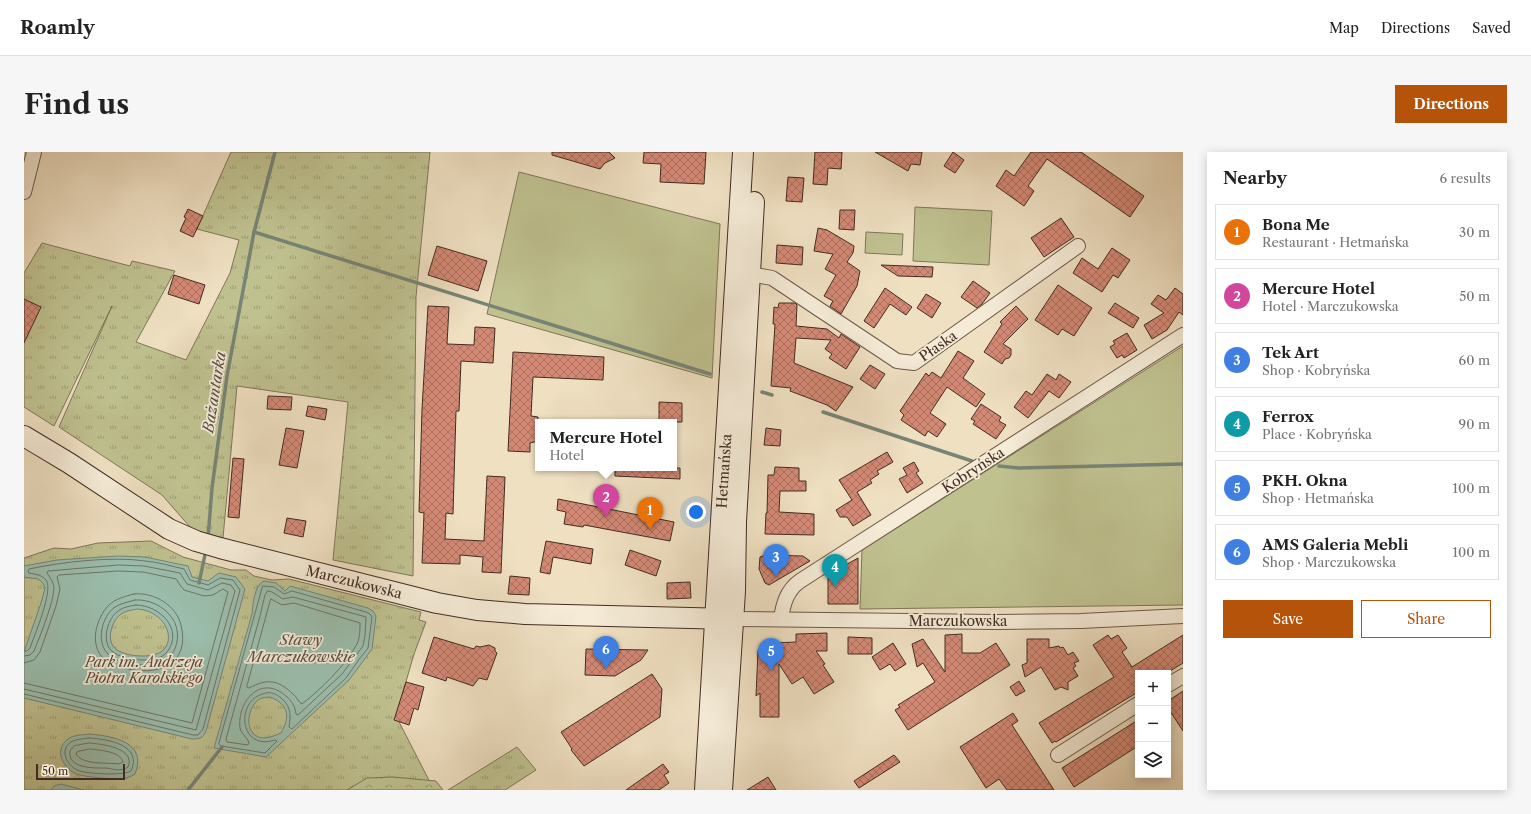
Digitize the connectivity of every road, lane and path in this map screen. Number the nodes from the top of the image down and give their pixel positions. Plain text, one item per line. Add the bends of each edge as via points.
1 (34, 152) edge
2 (743, 152) edge
3 (757, 152) edge
4 (24, 192) edge
5 (1078, 246) dead end
6 (750, 274) junction
7 (1183, 335) edge
8 (24, 436) edge
9 (727, 551) junction
10 (1183, 616) edge
11 (724, 619) junction
12 (781, 619) junction
13 (1183, 676) edge
14 (1171, 683) edge
15 (720, 685) junction
16 (1135, 706) edge
17 (1058, 755) dead end
18 (705, 790) edge
19 (722, 790) edge

1 - 4 street
2 - 9 main road, Hetmańska
3 - 6 main road, Hetmańska
5 - 6 street, Płaska via 914,363 897,361 772,278
6 - 9 main road, Hetmańska
7 - 12 street, Kobryńska via 792,586
8 - 11 main road, Marczukowska via 165,527 196,541 220,548 437,603 477,610 525,614
9 - 11 main road, Hetmańska
10 - 12 street, Marczukowska via 1082,621
11 - 12 street, Marczukowska
11 - 15 main road, Hetmańska
13 - 14 street
15 - 18 main road, Hetmańska
15 - 19 main road, Hetmańska
16 - 17 street

